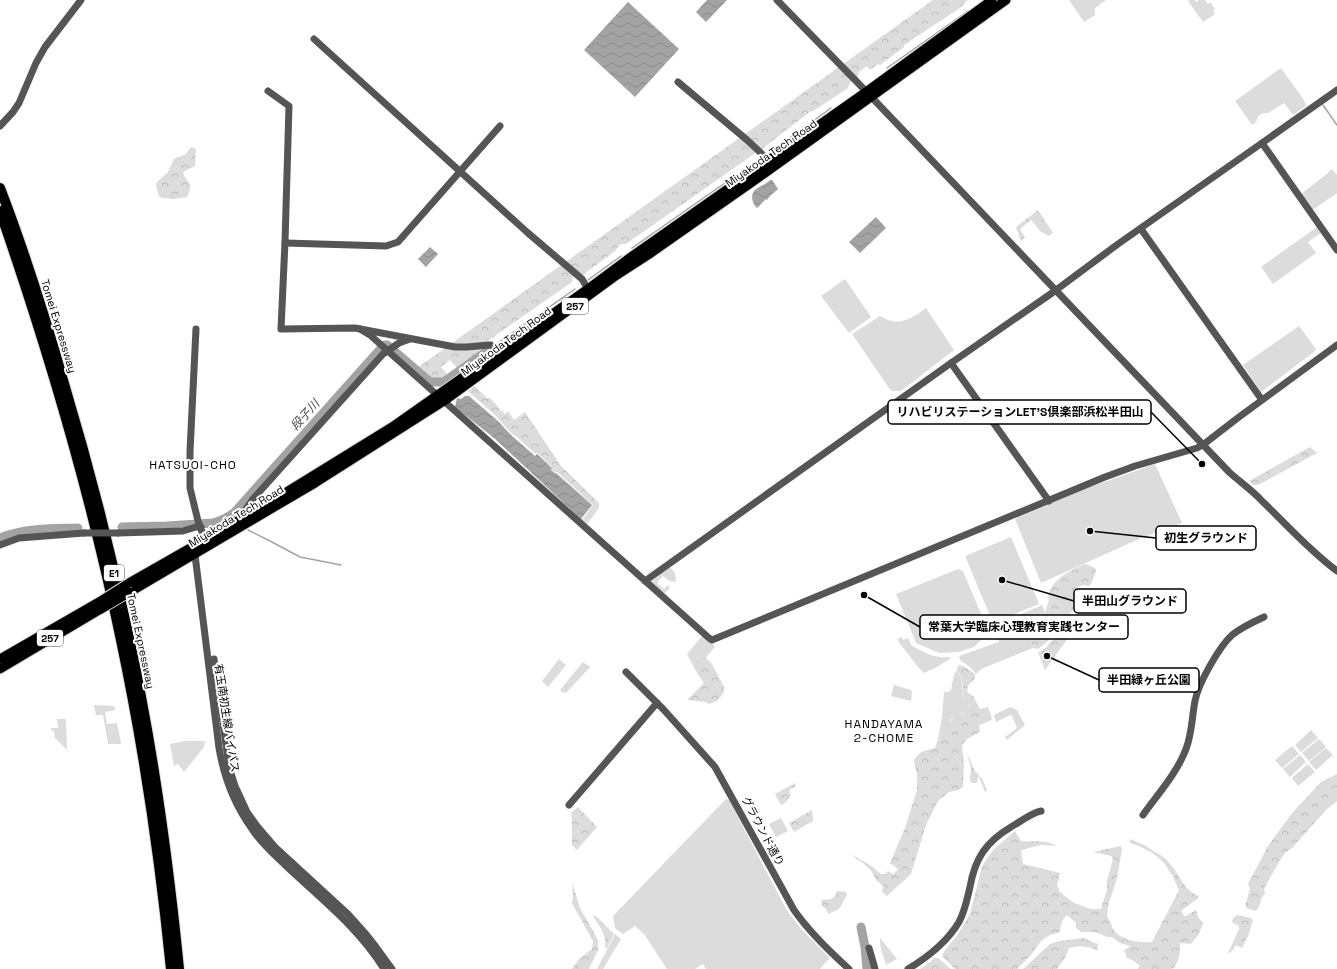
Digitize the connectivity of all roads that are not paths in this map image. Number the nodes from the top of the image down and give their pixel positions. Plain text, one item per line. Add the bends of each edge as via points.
1 (81, 0) edge
2 (777, 0) edge
3 (992, 0) edge
4 (1006, 0) edge
5 (314, 39) dead end
6 (678, 82) dead end
7 (1337, 90) edge
8 (268, 91) dead end
9 (868, 94) junction
10 (0, 126) edge
11 (500, 126) dead end
12 (1262, 143) junction
13 (767, 161) junction
14 (460, 171) junction
15 (0, 188) edge
16 (0, 211) edge
17 (1141, 229) junction
18 (285, 243) junction
19 (1337, 250) edge
20 (1056, 290) junction
21 (589, 292) junction
22 (196, 329) dead end
23 (360, 329) junction
24 (411, 339) junction
25 (1337, 345) edge
26 (387, 348) junction
27 (494, 349) junction
28 (951, 363) junction
29 (440, 398) junction
30 (1262, 400) junction
31 (1204, 444) junction
32 (1049, 501) junction
33 (245, 516) junction
34 (200, 525) junction
35 (205, 540) junction
36 (0, 545) edge
37 (195, 555) junction
38 (1337, 571) edge
39 (645, 581) junction
40 (129, 588) junction
41 (100, 605) junction
42 (1264, 617) dead end
43 (214, 658) dead end
44 (0, 659) edge
45 (0, 668) edge
46 (626, 672) dead end
47 (656, 703) junction
48 (569, 805) dead end
49 (1041, 811) dead end
50 (1143, 815) dead end
51 (869, 948) dead end
52 (847, 968) edge
53 (171, 969) edge
54 (180, 969) edge
55 (384, 969) edge
56 (392, 969) edge
57 (875, 969) edge
58 (908, 969) edge

1 - 10 street via 45,47 19,103
2 - 9 street
3 - 9 highway, Miyakoda Tech Road / 257
4 - 9 highway, Miyakoda Tech Road / 257
5 - 14 street
6 - 13 street
7 - 12 street
8 - 18 street via 289,106
9 - 13 highway, Miyakoda Tech Road / 257
9 - 20 street
9 - 21 highway, Miyakoda Tech Road / 257
11 - 14 street
12 - 17 street
12 - 19 street
13 - 21 highway, Miyakoda Tech Road / 257 via 628,259
14 - 18 street via 393,245
14 - 21 street via 582,279
15 - 54 highway, Tomei Expressway / E1 via 71,406 121,601 157,793
16 - 53 highway, Tomei Expressway / E1 via 70,430 116,618 135,708 149,795
17 - 20 street
17 - 30 street
18 - 23 street via 281,329
20 - 28 street
20 - 31 street
21 - 27 highway, Miyakoda Tech Road / 257
21 - 29 highway, Miyakoda Tech Road / 257
22 - 34 street via 190,491
23 - 24 street
23 - 26 street
24 - 26 street
24 - 27 street via 460,348 487,345
25 - 30 street
26 - 29 street
26 - 33 street via 252,499
27 - 29 highway, Miyakoda Tech Road / 257
28 - 32 street
28 - 39 street
29 - 33 highway, Miyakoda Tech Road / 257
29 - 37 highway, Miyakoda Tech Road / 257 via 327,476
29 - 39 street
30 - 31 street
31 - 32 street via 1125,469
31 - 38 street via 1241,484 1259,497 1303,543
32 - 39 street via 712,640
33 - 35 highway, Miyakoda Tech Road / 257
34 - 35 street
34 - 36 street, bridge via 183,531 84,533 19,538
35 - 40 highway, Miyakoda Tech Road / 257
37 - 40 highway, Miyakoda Tech Road / 257
37 - 55 street, 有玉南初生線バイパス via 219,748 233,798 262,842 343,918 366,943
40 - 41 highway, Miyakoda Tech Road / 257, bridge
41 - 44 highway, Miyakoda Tech Road / 257
41 - 45 highway, Miyakoda Tech Road / 257
42 - 50 street via 1246,625 1233,635 1208,669 1196,696 1187,747 1183,756 1175,772
43 - 56 street, 有玉南初生線バイパス via 229,766 247,812 276,847 352,919
46 - 47 street, グラウンド通り
47 - 48 street
47 - 52 street, グラウンド通り via 715,767 800,918 818,941
49 - 58 street via 1004,831 988,844 975,866 959,922 945,941 924,960
51 - 57 street

